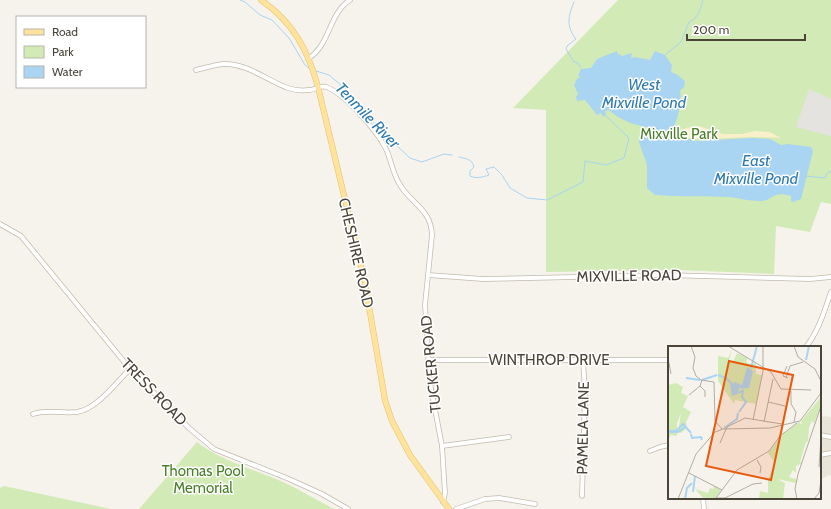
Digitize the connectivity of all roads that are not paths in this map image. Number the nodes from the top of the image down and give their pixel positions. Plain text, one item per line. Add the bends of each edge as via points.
1 (261, 0) edge
2 (350, 0) edge
3 (310, 58) junction
4 (196, 70) dead end
5 (318, 87) junction
6 (0, 224) edge
7 (428, 275) junction
8 (831, 277) edge
9 (831, 292) edge
10 (807, 346) edge
11 (428, 360) junction
12 (584, 360) junction
13 (668, 360) edge
14 (130, 369) junction
15 (34, 414) dead end
16 (821, 435) edge
17 (509, 437) dead end
18 (831, 437) edge
19 (668, 445) edge
20 (442, 446) junction
21 (650, 452) dead end
22 (831, 453) edge
23 (821, 455) edge
24 (582, 496) dead end
25 (703, 499) edge
26 (443, 502) junction
27 (535, 504) dead end
28 (348, 509) edge
29 (449, 509) edge
30 (456, 509) edge
31 (704, 509) edge

1 - 3 main road, CHESHIRE ROAD via 291,27
2 - 3 street via 338,12
3 - 5 main road, CHESHIRE ROAD
4 - 5 street via 223,64 234,65 295,90
5 - 7 street, TUCKER ROAD via 325,86 341,96 369,124 384,146 399,184 429,218 432,226
5 - 26 main road, CHESHIRE ROAD via 365,283 385,400 392,421 410,455
6 - 14 street, TRESS ROAD via 21,236
7 - 8 street, MIXVILLE ROAD via 483,278 664,275 810,279
7 - 11 street, TUCKER ROAD via 425,305
9 - 10 street via 814,337
11 - 12 street, WINTHROP DRIVE
11 - 20 street, TUCKER ROAD
12 - 13 street, WINTHROP DRIVE
12 - 24 street, PAMELA LANE
14 - 15 street via 84,410 43,411
14 - 28 street, TRESS ROAD via 189,428 214,449 289,479
16 - 18 street
17 - 20 street
19 - 21 street via 660,446
20 - 26 street, TUCKER ROAD via 445,493
22 - 23 street
25 - 31 street
26 - 29 main road, CHESHIRE ROAD
27 - 30 street via 499,498 485,499

